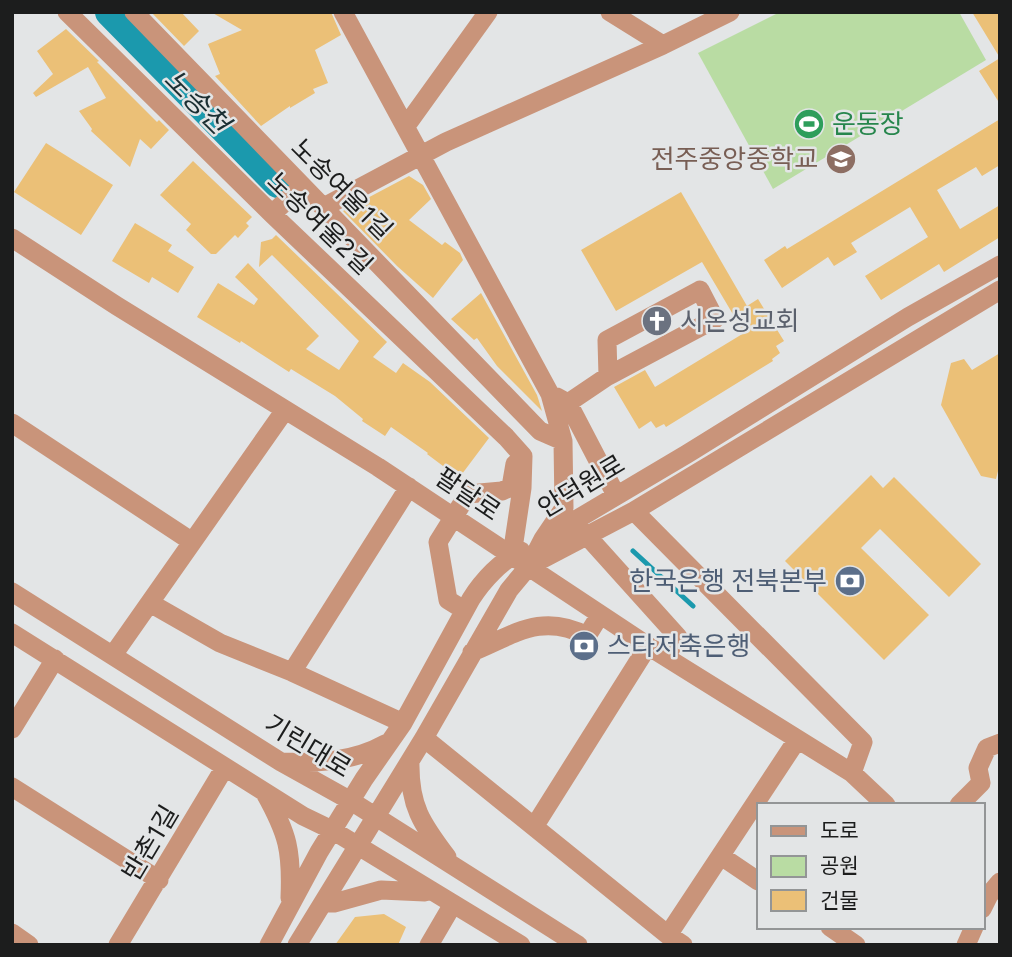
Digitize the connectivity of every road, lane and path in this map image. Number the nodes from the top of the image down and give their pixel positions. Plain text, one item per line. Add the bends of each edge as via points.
1 (66, 12) edge
2 (134, 12) edge
3 (344, 12) edge
4 (488, 12) edge
5 (610, 12) edge
6 (730, 12) edge
7 (663, 45) junction
8 (407, 127) junction
9 (421, 154) junction
10 (302, 186) junction
11 (324, 208) junction
12 (271, 214) junction
13 (12, 238) edge
14 (1000, 265) edge
15 (1000, 290) edge
16 (608, 376) junction
17 (550, 394) junction
18 (513, 403) junction
19 (568, 403) junction
20 (285, 410) junction
21 (12, 423) edge
22 (506, 437) junction
23 (563, 441) junction
24 (523, 462) junction
25 (409, 487) junction
26 (616, 495) junction
27 (635, 511) junction
28 (453, 516) junction
29 (575, 522) junction
30 (543, 539) junction
31 (191, 541) junction
32 (512, 555) junction
33 (529, 566) junction
34 (12, 592) edge
35 (150, 603) junction
36 (464, 610) junction
37 (600, 615) junction
38 (12, 633) edge
39 (648, 646) junction
40 (472, 652) junction
41 (113, 656) junction
42 (666, 656) junction
43 (55, 659) junction
44 (292, 672) junction
45 (403, 723) junction
46 (12, 729) edge
47 (424, 738) junction
48 (797, 740) junction
49 (389, 741) junction
50 (1000, 743) edge
51 (410, 761) junction
52 (281, 762) junction
53 (225, 767) junction
54 (852, 774) junction
55 (12, 787) edge
56 (265, 792) junction
57 (351, 801) junction
58 (884, 803) edge
59 (961, 803) edge
60 (374, 817) junction
61 (534, 827) junction
62 (332, 830) junction
63 (357, 846) junction
64 (721, 856) junction
65 (454, 867) junction
66 (159, 880) junction
67 (757, 880) edge
68 (434, 893) junction
69 (323, 902) junction
70 (290, 903) junction
71 (453, 904) junction
72 (833, 929) edge
73 (973, 929) edge
74 (12, 933) edge
75 (675, 940) edge
76 (29, 945) edge
77 (118, 945) edge
78 (269, 945) edge
79 (297, 945) edge
80 (429, 945) edge
81 (521, 945) edge
82 (578, 945) edge
83 (856, 945) edge
84 (966, 945) edge

1 - 12 street, 노송여울2길
2 - 10 street, 노송여울1길
3 - 8 street
4 - 8 street
5 - 7 street
6 - 7 street
7 - 9 street
8 - 9 street
9 - 11 street
9 - 17 street
10 - 11 street, 노송여울1길
10 - 12 street
11 - 18 street, 노송여울1길
12 - 22 street, 노송여울2길
13 - 20 street, 팔달로
14 - 26 street, 안덕원로
15 - 27 street, 안덕원로
16 - 16 street via 715,319 700,290 607,341
16 - 19 street
17 - 19 street
17 - 23 street
18 - 22 street via 522,428
18 - 23 street, 노송여울1길 via 540,431
19 - 26 street
20 - 25 street, 팔달로
20 - 31 street
21 - 31 street
22 - 24 street, 노송여울2길
23 - 29 street
24 - 28 street via 515,464 511,487 468,494
24 - 32 street
25 - 28 street, 팔달로
25 - 44 street
26 - 29 street, 안덕원로
27 - 29 street, 안덕원로
27 - 54 street via 863,743
28 - 32 street, 팔달로
28 - 36 street via 438,542 447,600
29 - 30 street, 안덕원로
29 - 33 street, 안덕원로
29 - 42 street via 678,637
30 - 32 street, 안덕원로
30 - 33 street
31 - 35 street
32 - 33 street, 팔달로
32 - 36 street, 안덕원로 via 480,585
33 - 37 street, 팔달로
33 - 40 street
34 - 41 street, 기린대로
35 - 41 street
35 - 44 street via 220,643
36 - 45 street, 안덕원로
37 - 39 street, 팔달로
37 - 40 street via 587,636 552,625 525,627
38 - 43 street
39 - 42 street, 팔달로
39 - 61 street
40 - 47 street
41 - 52 street, 기린대로
42 - 48 street, 팔달로
43 - 46 street
43 - 53 street
44 - 45 street
45 - 49 street, 안덕원로
47 - 51 street
47 - 61 street
48 - 54 street, 팔달로
48 - 64 street
49 - 52 street via 368,754 317,763
49 - 57 street, 안덕원로
50 - 59 street via 987,748 978,768 981,783
51 - 60 street
51 - 65 street via 410,780 422,824
52 - 57 street, 기린대로
53 - 56 street
53 - 66 street, 반촌1길
54 - 58 street, 팔달로
55 - 66 street
56 - 62 street
56 - 70 street via 288,845
57 - 60 street, 기린대로
57 - 62 street, 안덕원로
60 - 63 street
60 - 65 street, 기린대로
61 - 75 street
62 - 63 street
62 - 70 street, 안덕원로
63 - 68 street
63 - 69 street
64 - 67 street
64 - 75 street
65 - 82 street, 기린대로
66 - 77 street, 반촌1길
68 - 69 street via 392,889
68 - 71 street
69 - 79 street
70 - 78 street, 안덕원로
71 - 80 street
71 - 81 street
72 - 83 street
73 - 84 street
74 - 76 street

